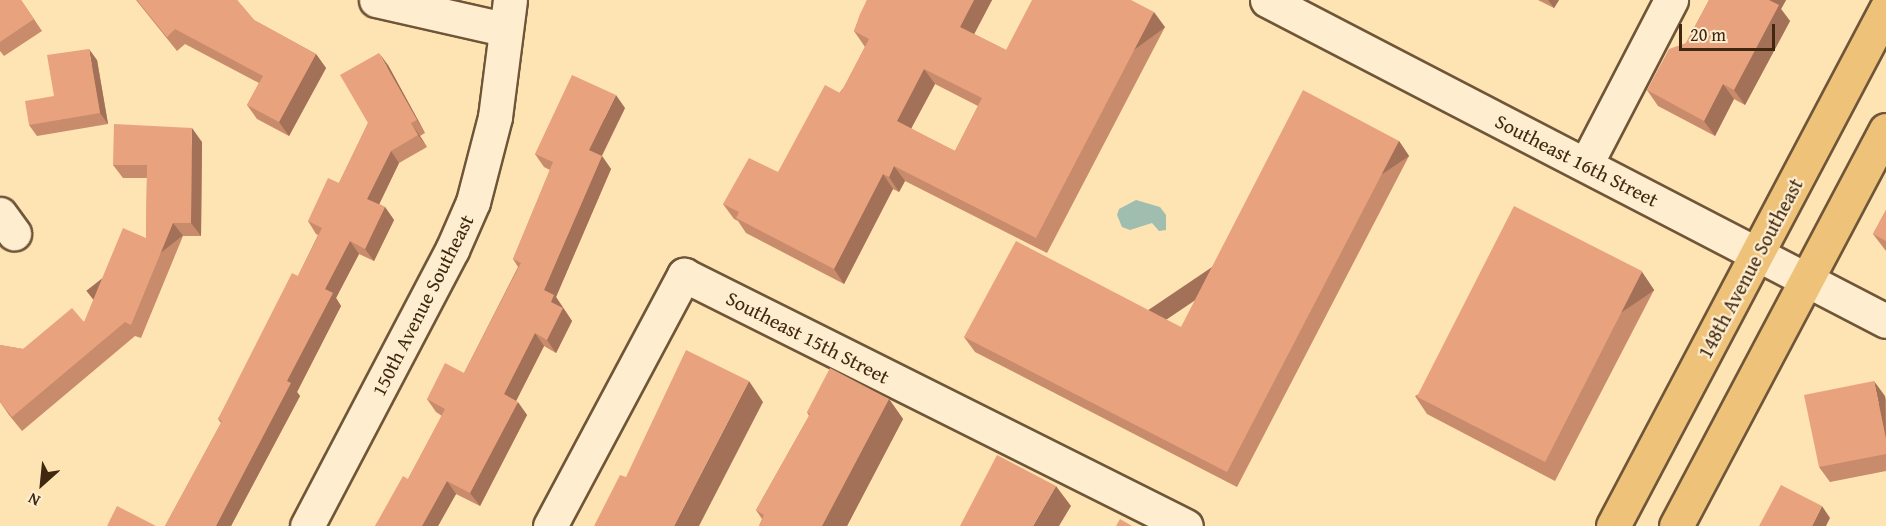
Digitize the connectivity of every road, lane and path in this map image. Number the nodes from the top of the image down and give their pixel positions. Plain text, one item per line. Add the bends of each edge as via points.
1 (376, 0) edge
2 (1267, 0) edge
3 (1671, 0) edge
4 (1886, 9) edge
5 (507, 15) edge
6 (1886, 130) edge
7 (1586, 164) junction
8 (1757, 254) junction
9 (1807, 280) junction
10 (1886, 321) edge
11 (308, 526) edge
12 (550, 526) edge
13 (1186, 526) edge
14 (1613, 526) edge
15 (1676, 526) edge

1 - 5 street
2 - 7 street, Southeast 16th Street
3 - 7 street
4 - 8 main road, 148th Avenue Southeast
5 - 11 street, 150th Avenue Southeast via 495,117 474,202
6 - 9 main road
7 - 8 street, Southeast 16th Street
8 - 9 street, Southeast 16th Street
8 - 14 main road, 148th Avenue Southeast
9 - 10 street, Southeast 16th Street
9 - 15 main road
12 - 13 street, Southeast 15th Street via 684,275

